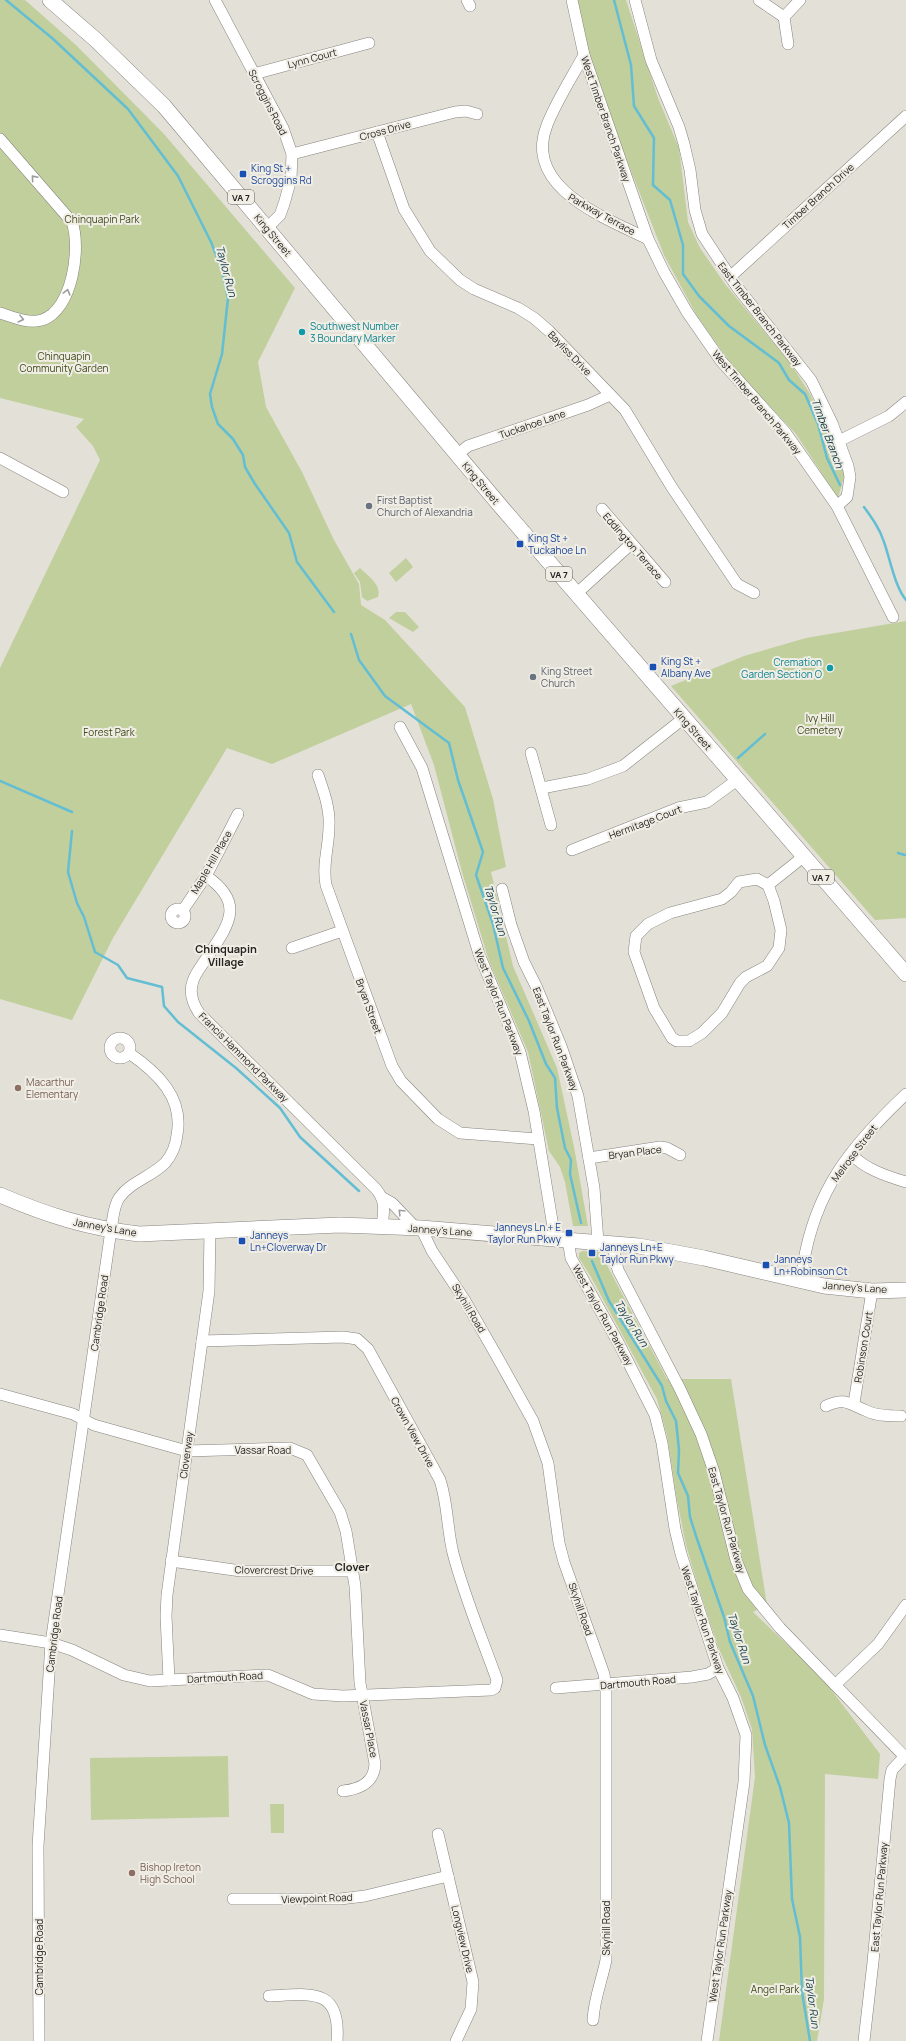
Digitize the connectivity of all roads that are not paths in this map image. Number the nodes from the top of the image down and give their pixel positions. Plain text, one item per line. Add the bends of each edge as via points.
1 (50, 0) edge
2 (215, 0) edge
3 (572, 0) edge
4 (635, 0) edge
5 (759, 0) edge
6 (800, 0) edge
7 (784, 17) junction
8 (369, 43) dead end
9 (788, 44) dead end
10 (584, 54) junction
11 (254, 74) junction
12 (477, 114) dead end
13 (906, 116) edge
14 (377, 132) junction
15 (0, 139) edge
16 (292, 154) junction
17 (267, 228) junction
18 (648, 239) junction
19 (730, 277) junction
20 (0, 313) edge
21 (610, 395) junction
22 (906, 402) edge
23 (839, 441) junction
24 (457, 455) junction
25 (0, 458) edge
26 (63, 492) dead end
27 (837, 506) junction
28 (602, 509) dead end
29 (631, 544) junction
30 (665, 582) dead end
31 (754, 593) dead end
32 (576, 594) junction
33 (893, 618) dead end
34 (684, 718) junction
35 (400, 727) dead end
36 (531, 754) dead end
37 (318, 775) dead end
38 (737, 780) junction
39 (542, 788) junction
40 (238, 814) dead end
41 (551, 826) dead end
42 (572, 850) dead end
43 (803, 857) junction
44 (206, 876) junction
45 (768, 885) junction
46 (502, 889) dead end
47 (183, 910) dead end
48 (342, 931) junction
49 (292, 948) dead end
50 (906, 974) edge
51 (129, 1053) dead end
52 (906, 1094) edge
53 (538, 1139) junction
54 (851, 1154) junction
55 (680, 1155) dead end
56 (589, 1158) junction
57 (906, 1182) edge
58 (0, 1195) edge
59 (383, 1198) junction
60 (382, 1226) junction
61 (419, 1228) junction
62 (111, 1230) junction
63 (210, 1231) junction
64 (561, 1239) junction
65 (598, 1242) junction
66 (614, 1244) junction
67 (804, 1266) dead end
68 (906, 1290) edge
69 (872, 1291) junction
70 (202, 1341) junction
71 (0, 1394) edge
72 (854, 1403) junction
73 (826, 1406) dead end
74 (901, 1416) dead end
75 (84, 1420) junction
76 (186, 1451) junction
77 (172, 1561) junction
78 (352, 1571) junction
79 (906, 1605) edge
80 (0, 1635) edge
81 (51, 1643) junction
82 (718, 1668) junction
83 (169, 1680) junction
84 (497, 1680) joint
85 (606, 1684) junction
86 (835, 1685) junction
87 (556, 1688) dead end
88 (362, 1695) junction
89 (905, 1757) edge
90 (343, 1791) dead end
91 (438, 1834) dead end
92 (448, 1876) junction
93 (232, 1899) dead end
94 (269, 1996) dead end
95 (593, 2020) dead end
96 (39, 2041) edge
97 (337, 2041) edge
98 (456, 2041) edge
99 (707, 2041) edge
100 (864, 2041) edge

1 - 17 main road, King Street / VA 7 via 96,40 164,106
2 - 11 street, Scroggins Road
3 - 10 street, West Timber Branch Parkway
4 - 19 street, East Timber Branch Parkway via 652,60 685,148 700,230
5 - 7 street
6 - 7 street
7 - 9 street
8 - 11 street, Lynn Court
10 - 18 street, West Timber Branch Parkway
10 - 18 street, Parkway Terrace via 546,126 546,165 566,195
11 - 16 street, Scroggins Road via 283,128
12 - 14 street, Cross Drive via 455,112
13 - 19 street, Timber Branch Drive
14 - 16 street, Cross Drive
14 - 21 street, Bayliss Drive via 404,209 430,251 460,280 534,318
20 -> 15 street via 30,321 42,320 60,308 70,281 77,244 72,222
16 - 17 street, Scroggins Road via 291,179 284,204 278,217
17 - 24 main road, King Street / VA 7
18 - 27 street, West Timber Branch Parkway via 686,312 721,361 785,432
19 - 23 street, East Timber Branch Parkway via 811,380 824,402
21 - 24 street, Tuckahoe Lane via 468,446
21 - 31 street, Bayliss Drive via 625,410 671,486 737,584
22 - 23 street via 889,416
23 - 27 street, East Timber Branch Parkway via 848,466 850,484 847,497
24 - 32 main road, King Street / VA 7
25 - 26 street
27 - 33 street, West Timber Branch Parkway
28 - 29 street, Eddington Terrace
29 - 30 street, Eddington Terrace
29 - 32 street
32 - 34 main road, King Street / VA 7
34 - 38 main road, King Street / VA 7
34 - 39 street via 622,766 588,779
35 - 53 street, West Taylor Run Parkway via 422,768 479,954 520,1052
36 - 39 street
37 - 48 street, Bryan Street via 325,795 330,826 324,876
38 - 42 street, Hermitage Court via 707,802 678,808
38 - 43 main road, King Street / VA 7
39 - 41 street
40 - 44 street, Maple Hill Place
43 - 45 street
43 - 50 main road, King Street / VA 7
44 - 47 street, Maple Hill Place
44 - 59 street, Francis Hammond Parkway via 226,892 230,912 227,926 192,982 194,1004 199,1013
45 - 45 street via 757,879 742,880 722,899 670,913 648,924 636,936 634,952 654,1008 659,1020 674,1040 682,1042 694,1039 722,1013 746,977 767,966 774,959 782,930
46 - 56 street, East Taylor Run Parkway via 524,962 571,1073 578,1096
48 - 49 street
48 - 53 street, Bryan Street via 395,1073 438,1120 460,1133
51 - 62 street, Cambridge Road via 163,1082 173,1095 178,1112 178,1132 173,1151 165,1163 130,1186 118,1199
52 - 54 street, Melrose Street via 878,1121
53 - 64 street, West Taylor Run Parkway
54 - 57 street via 866,1166
54 - 67 street, Melrose Street via 833,1178 820,1203 808,1239
55 - 56 street, Bryan Place via 660,1147
56 - 65 street, East Taylor Run Parkway
58 - 62 main road, Janney's Lane via 74,1223
59 - 60 street
61 -> 59 street, Francis Hammond Parkway
60 - 61 main road, Janney's Lane
60 - 63 main road, Janney's Lane via 340,1225
61 - 64 main road, Janney's Lane
61 - 85 street, Skyhill Road via 464,1299 533,1421 548,1463 564,1562
62 - 63 main road, Janney's Lane via 139,1234
62 - 75 street, Cambridge Road
63 - 70 street, Cloverway via 209,1291
64 - 65 main road, Janney's Lane
64 - 82 street, West Taylor Run Parkway via 655,1415 681,1554
65 - 66 main road, Janney's Lane
66 - 69 main road, Janney's Lane via 704,1258 824,1286
66 - 86 street, East Taylor Run Parkway via 618,1270 701,1434 714,1472 741,1575 767,1613
68 - 69 main road, Janney's Lane
69 - 72 street, Robinson Court
70 - 76 street, Cloverway
70 - 84 street, Crown View Drive via 343,1337 357,1339 368,1349 440,1480 446,1497 452,1551
71 - 75 street, Vassar Road via 73,1414
72 - 73 street via 836,1402
72 - 74 street via 867,1412
75 - 76 street, Vassar Road
75 - 81 street, Cambridge Road
76 - 77 street, Cloverway
76 - 78 street, Vassar Road via 290,1448 307,1455 340,1512 346,1531
77 - 78 street, Clovercrest Drive via 241,1571
77 - 83 street, Cloverway via 166,1616
78 - 88 street, Vassar Road
79 - 86 street via 878,1644
80 - 81 street, Dartmouth Road
81 - 83 street, Dartmouth Road via 136,1679
81 - 96 street, Cambridge Road via 38,1846
82 - 85 street, Dartmouth Road via 708,1674 692,1677
82 - 99 street, West Taylor Run Parkway via 743,1723 747,1746
83 - 88 street, Dartmouth Road via 268,1675 313,1694
84 - 88 street, Dartmouth Road via 495,1688 491,1690
85 - 87 street, Dartmouth Road
85 - 95 street, Skyhill Road via 606,1960 603,1978 593,2005
86 - 89 street, East Taylor Run Parkway
88 - 90 street, Vassar Place via 373,1750 374,1776 358,1789
89 - 100 street, East Taylor Run Parkway via 892,1770 890,1779
91 - 92 street, Longview Drive
92 - 93 street, Viewpoint Road via 365,1896 340,1899
92 - 98 street, Longview Drive via 474,1990 468,2018
94 - 97 street via 302,1994 323,1999 332,2006 337,2016

